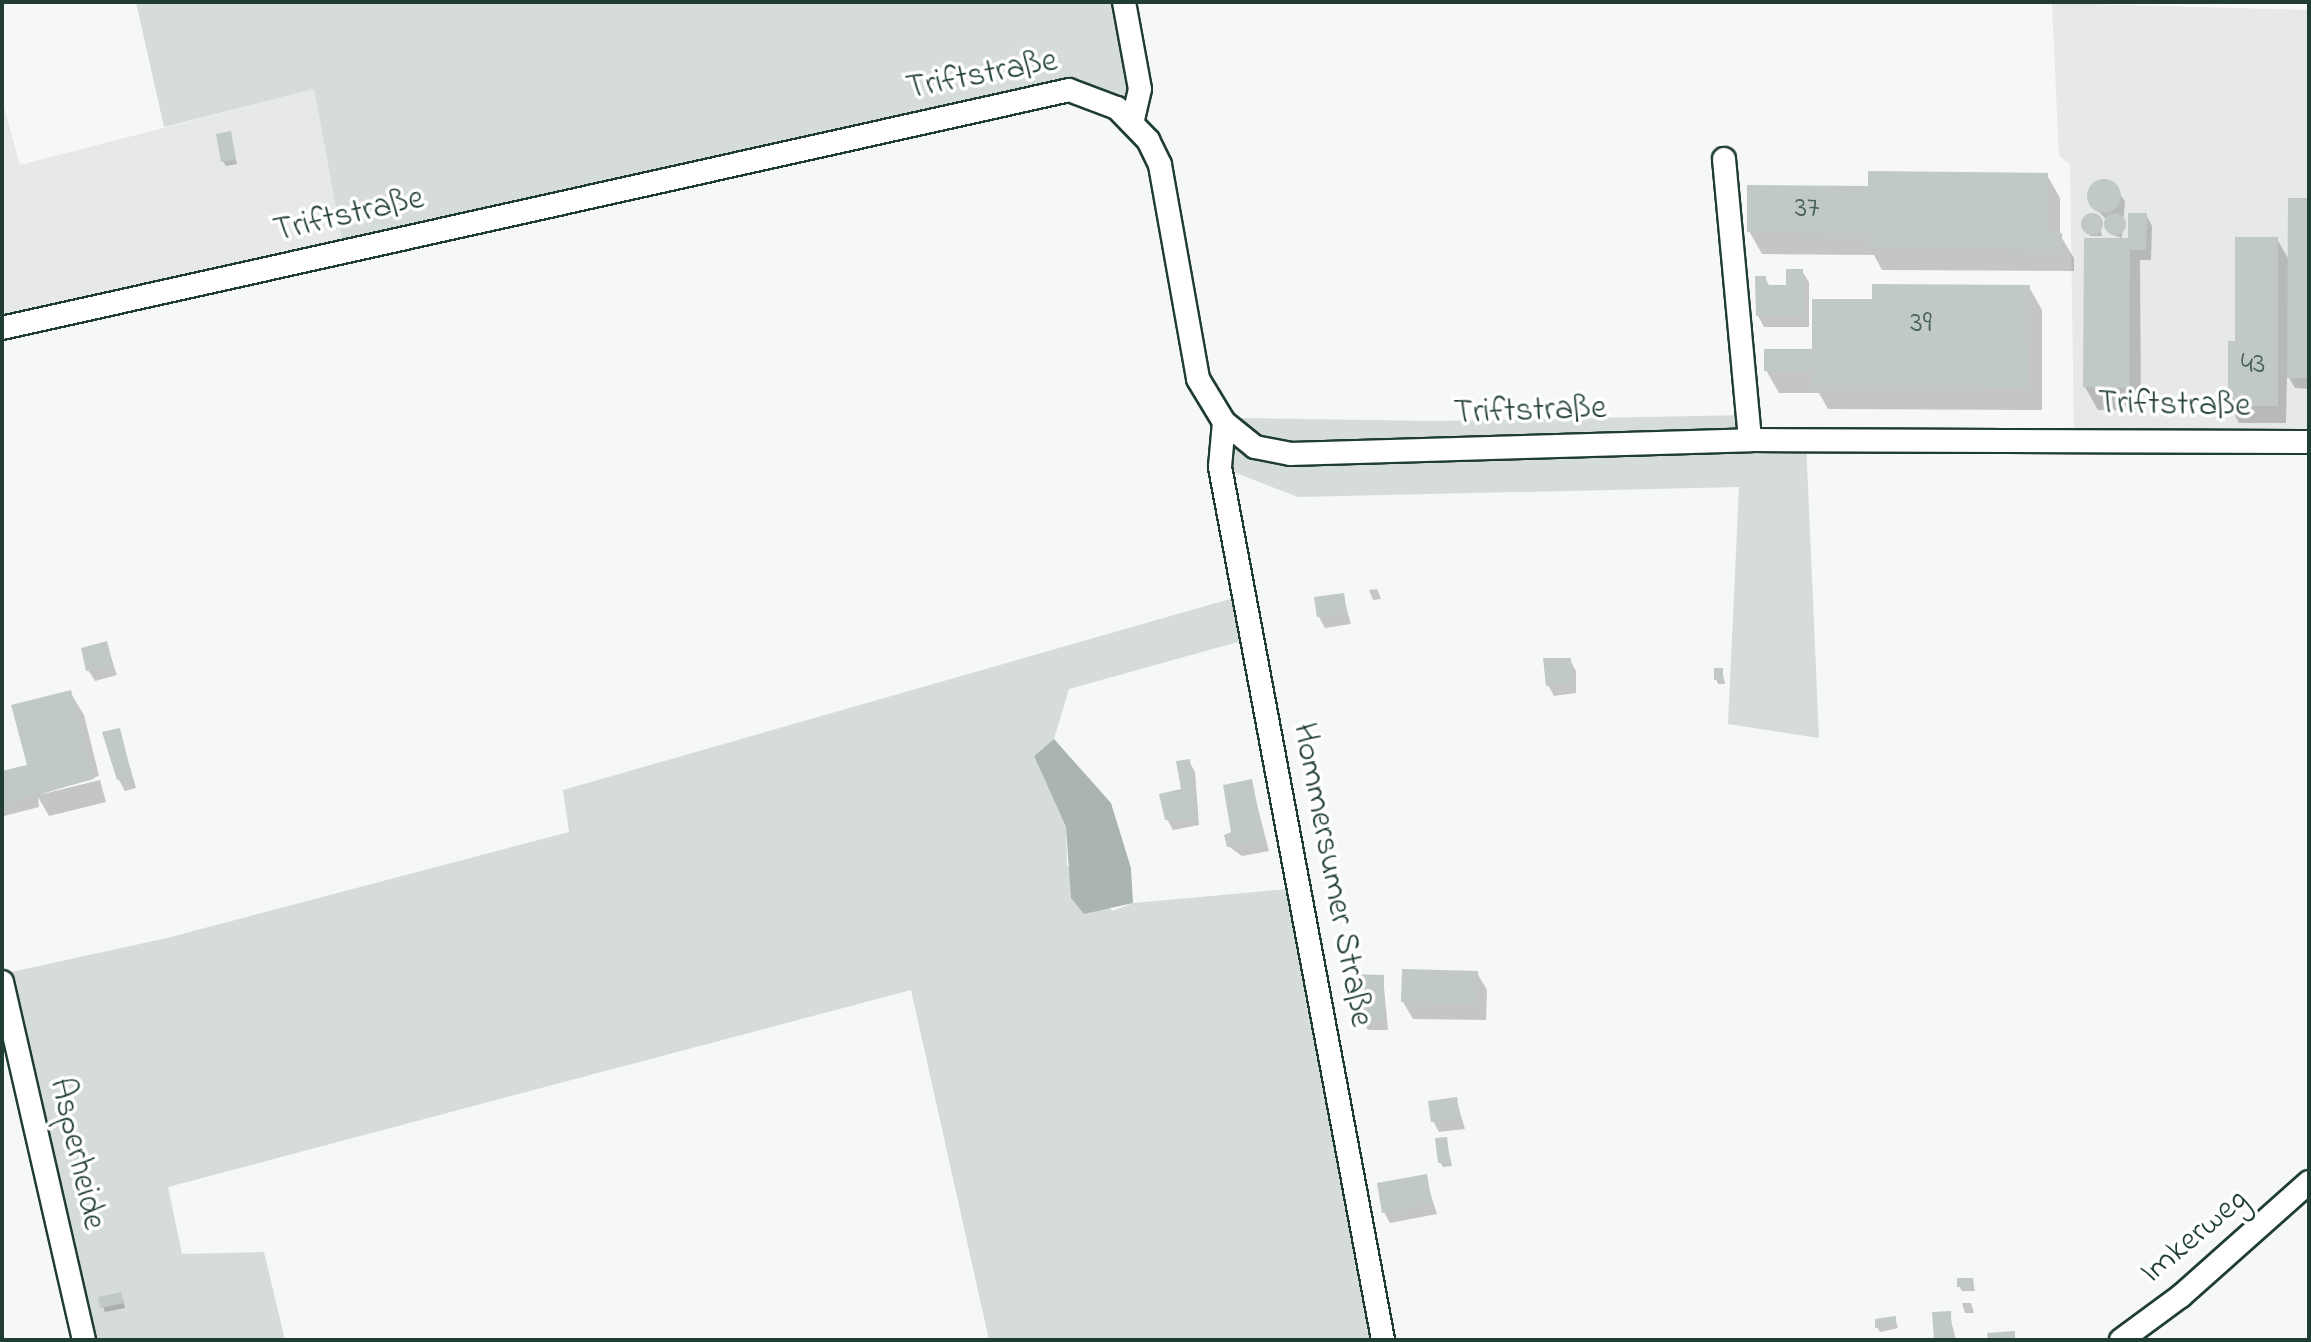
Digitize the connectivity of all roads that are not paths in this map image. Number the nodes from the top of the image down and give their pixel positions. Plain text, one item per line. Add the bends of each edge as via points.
1 (1124, 2) edge
2 (1133, 120) junction
3 (1724, 159) dead end
4 (2, 328) edge
5 (1224, 422) junction
6 (1750, 440) junction
7 (2309, 442) edge
8 (2, 982) edge
9 (2309, 1182) edge
10 (84, 1340) edge
11 (1383, 1340) edge
12 (2121, 1340) edge

1 - 2 street via 1140,89
2 - 4 street, Triftstraße via 1090,94 1069,90
2 - 5 street, Triftstraße via 1160,165 1198,379
3 - 6 street
5 - 6 street, Triftstraße via 1255,447 1290,454
5 - 11 street, Hommersumer Straße via 1220,467
6 - 7 street, Triftstraße
8 - 10 street, Asperheide
9 - 12 street, Imkerweg via 2181,1296

